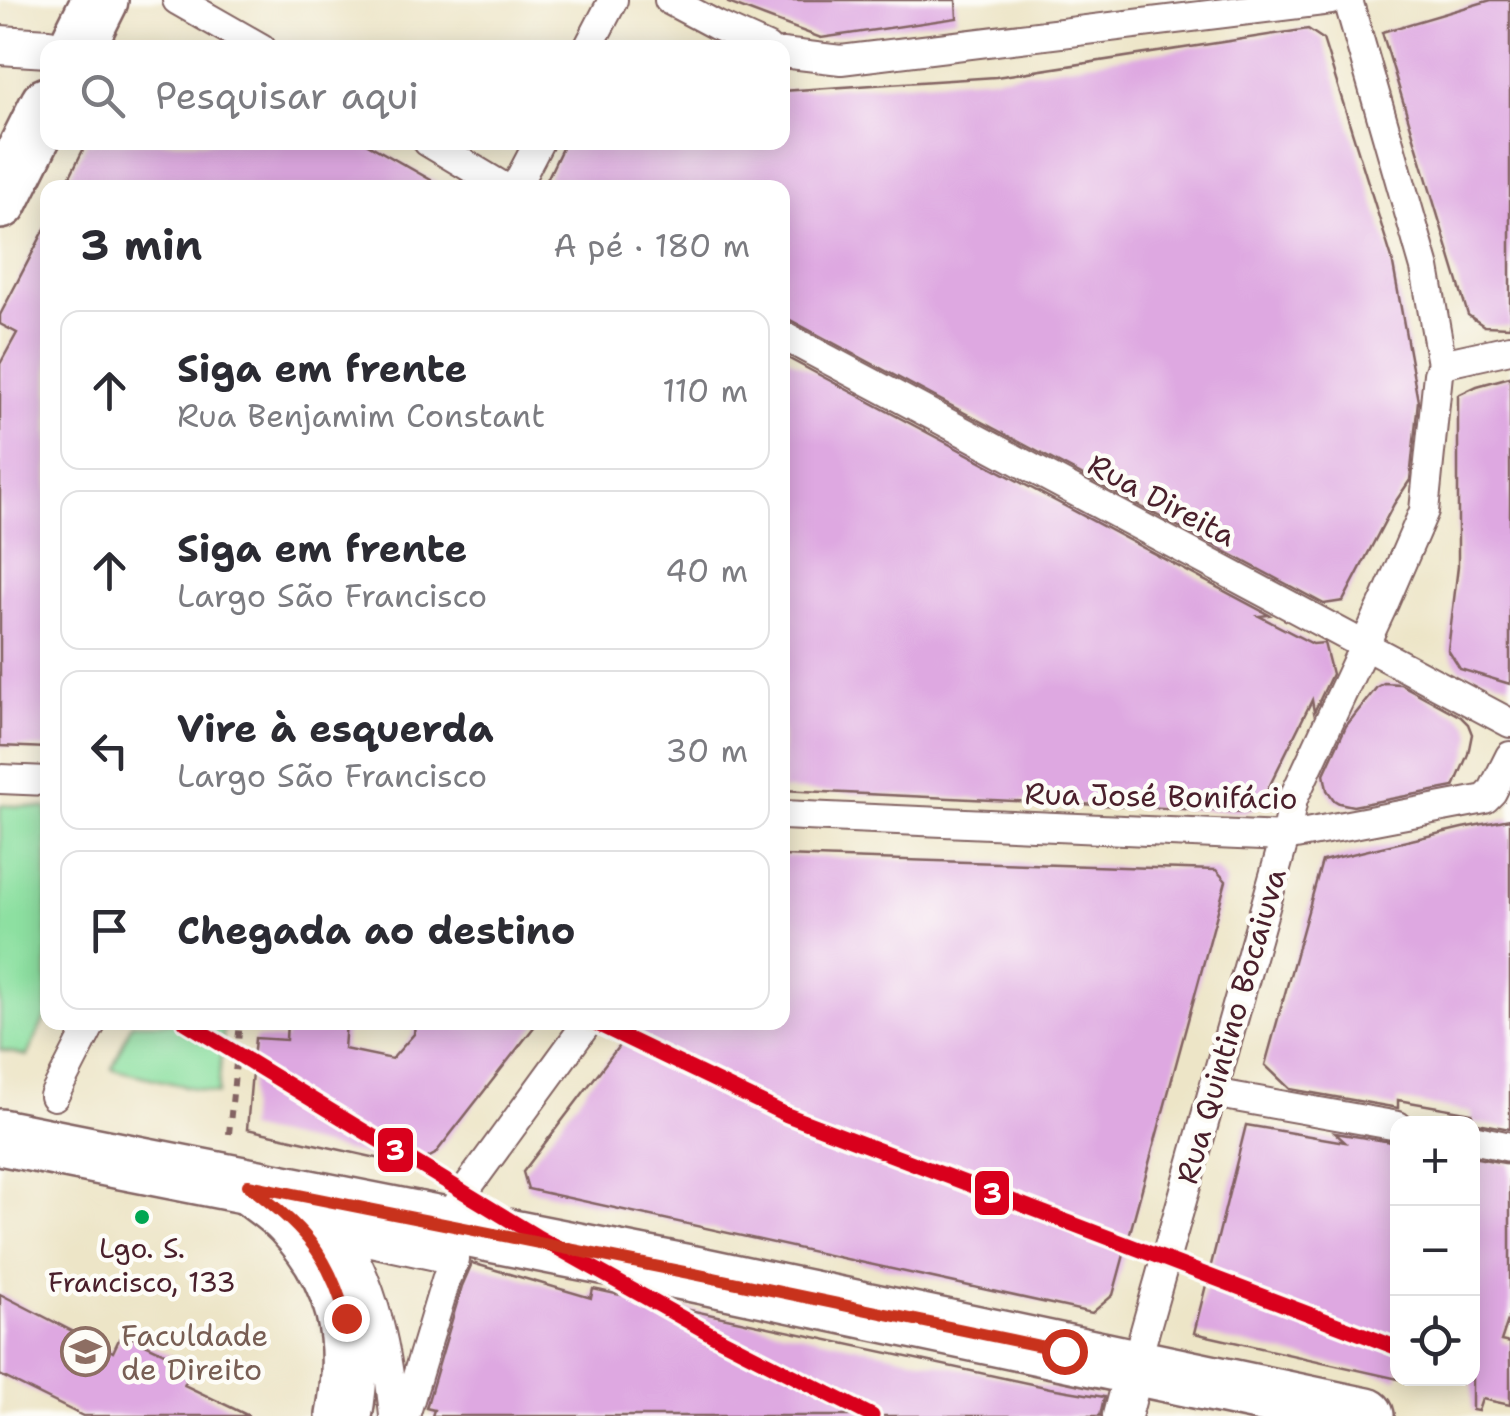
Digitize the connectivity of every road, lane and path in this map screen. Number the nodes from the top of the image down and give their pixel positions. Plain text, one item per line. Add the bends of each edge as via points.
1 (100, 0) edge
2 (178, 0) edge
3 (613, 0) edge
4 (669, 0) edge
5 (1331, 0) edge
6 (1348, 0) edge
7 (80, 40) edge
8 (247, 40) edge
9 (592, 40) edge
10 (749, 40) edge
11 (0, 45) edge
12 (40, 48) edge
13 (790, 54) edge
14 (40, 121) edge
15 (441, 150) edge
16 (535, 150) edge
17 (491, 180) edge
18 (519, 180) edge
19 (0, 201) edge
20 (790, 339) edge
21 (1510, 349) edge
22 (1442, 364) junction
23 (1364, 644) junction
24 (1510, 723) edge
25 (1510, 756) edge
26 (0, 780) edge
27 (40, 781) edge
28 (790, 815) edge
29 (1285, 837) junction
30 (88, 1030) edge
31 (239, 1030) edge
32 (582, 1030) edge
33 (1212, 1093) junction
34 (54, 1096) dead end
35 (1390, 1125) edge
36 (230, 1134) dead end
37 (0, 1137) edge
38 (1480, 1142) edge
39 (1510, 1148) edge
40 (248, 1185) junction
41 (446, 1224) junction
42 (1129, 1391) edge
43 (344, 1416) edge
44 (394, 1416) edge
45 (405, 1416) edge
46 (1366, 1416) edge

1 - 7 main road
2 - 8 street
3 - 9 street
4 - 10 street
5 - 13 street via 842,60
6 - 22 street, Rua Quintino Bocaiuva via 1426,268
11 - 12 street
14 - 19 main road
15 - 17 street
16 - 18 street
20 - 23 street, Rua Direita
21 - 22 street
22 - 23 street, Rua Quintino Bocaiuva via 1424,511
23 - 24 street, Rua Direita
23 - 29 street, Rua Quintino Bocaiuva via 1292,799
25 - 29 street, Rua José Bonifácio via 1485,799
26 - 27 street
28 - 29 street, Rua José Bonifácio
29 - 33 street, Rua Quintino Bocaiuva
30 - 34 street
31 - 36 path
32 - 41 street
33 - 35 street
33 - 42 street, Rua Quintino Bocaiuva
37 - 40 main road
38 - 39 street
40 - 41 main road
40 - 43 main road via 290,1218 336,1286 350,1372
41 - 42 main road
42 - 46 main road
44 - 45 street via 368,1288 342,1236 455,1260

